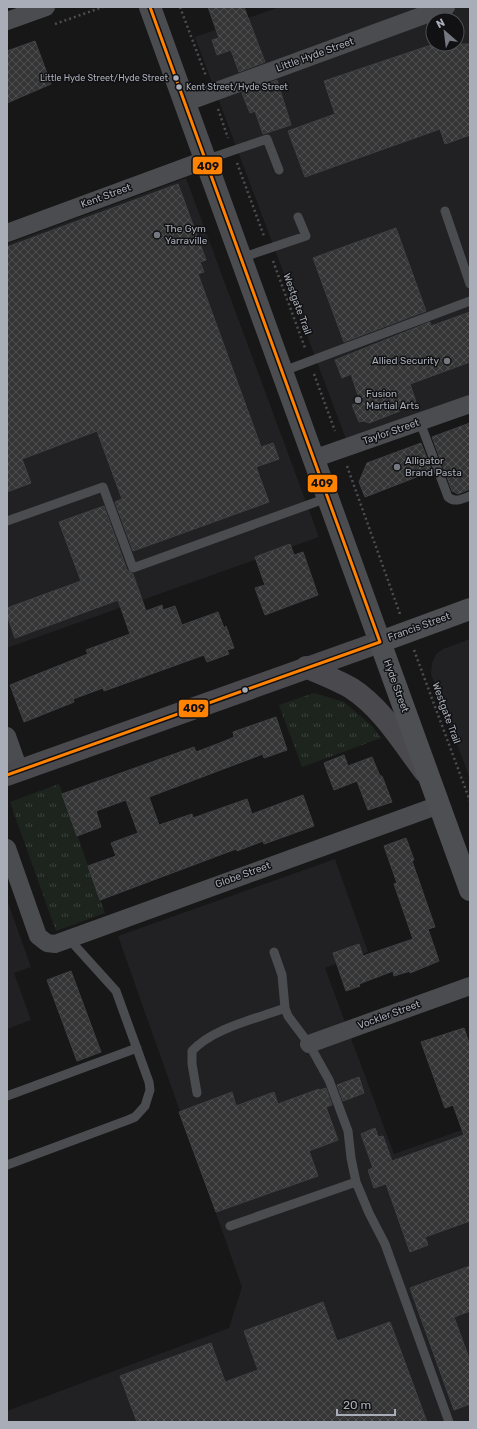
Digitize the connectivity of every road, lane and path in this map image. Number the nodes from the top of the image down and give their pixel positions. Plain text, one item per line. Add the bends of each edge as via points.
1 (46, 7) edge
2 (150, 7) edge
3 (180, 7) edge
4 (446, 7) edge
5 (7, 21) edge
6 (212, 92) junction
7 (184, 103) junction
8 (233, 151) junction
9 (205, 160) junction
10 (279, 170) dead end
11 (444, 211) dead end
12 (298, 217) dead end
13 (7, 233) edge
14 (268, 249) junction
15 (240, 258) junction
16 (470, 284) edge
17 (470, 301) edge
18 (310, 361) junction
19 (281, 372) junction
20 (470, 404) edge
21 (420, 422) junction
22 (341, 450) junction
23 (313, 460) junction
24 (470, 496) edge
25 (327, 498) junction
26 (7, 521) edge
27 (398, 607) dead end
28 (470, 609) edge
29 (380, 642) junction
30 (415, 654) dead end
31 (306, 668) junction
32 (7, 736) edge
33 (13, 772) edge
34 (429, 778) junction
35 (470, 801) edge
36 (439, 805) junction
37 (7, 848) edge
38 (10, 866) edge
39 (470, 890) edge
40 (69, 939) junction
41 (274, 952) dead end
42 (470, 986) edge
43 (285, 1008) junction
44 (309, 1044) junction
45 (137, 1048) junction
46 (197, 1093) dead end
47 (7, 1096) edge
48 (7, 1165) edge
49 (356, 1182) junction
50 (230, 1226) dead end
51 (449, 1422) edge

1 - 5 street
2 - 7 street, Hyde Street
3 - 6 path, Westgate Trail
4 - 6 street, Little Hyde Street
6 - 7 street, Little Hyde Street
6 - 8 path, Westgate Trail
7 - 9 street, Hyde Street
8 - 9 lane
8 - 10 lane via 267,139
8 - 14 path, Westgate Trail
9 - 13 street, Kent Street
9 - 15 street, Hyde Street
11 - 16 lane
12 - 14 lane via 306,236
14 - 15 lane
14 - 18 path, Westgate Trail
15 - 19 street, Hyde Street
17 - 18 lane
18 - 19 lane
18 - 22 path, Westgate Trail
19 - 23 street, Hyde Street
20 - 21 street, Taylor Street
21 - 22 street, Taylor Street
21 - 24 lane via 448,497 457,500
22 - 23 street, Taylor Street
22 - 27 path, Westgate Trail
23 - 25 street, Hyde Street
25 - 26 lane via 133,568 103,487
25 - 29 street, Hyde Street
28 - 29 main road, Francis Street
29 - 31 main road, Francis Street
29 - 34 main road, Hyde Street
30 - 35 path, Westgate Trail
31 - 33 main road, Francis Street
31 - 34 main road via 334,679 369,702
32 - 33 street
34 - 36 main road, Hyde Street
36 - 39 main road, Hyde Street
36 - 40 street, Globe Street
37 - 38 street
38 - 40 street, Globe Street via 38,936 47,943 55,944
40 - 45 lane via 116,991
41 - 43 lane via 282,975
42 - 44 street, Vockler Street
43 - 44 lane
43 - 46 lane via 219,1032 198,1044 192,1051
44 - 49 lane via 329,1080 348,1130
45 - 47 lane
45 - 48 lane via 150,1090 145,1106 135,1117
49 - 50 lane
49 - 51 lane via 385,1244

